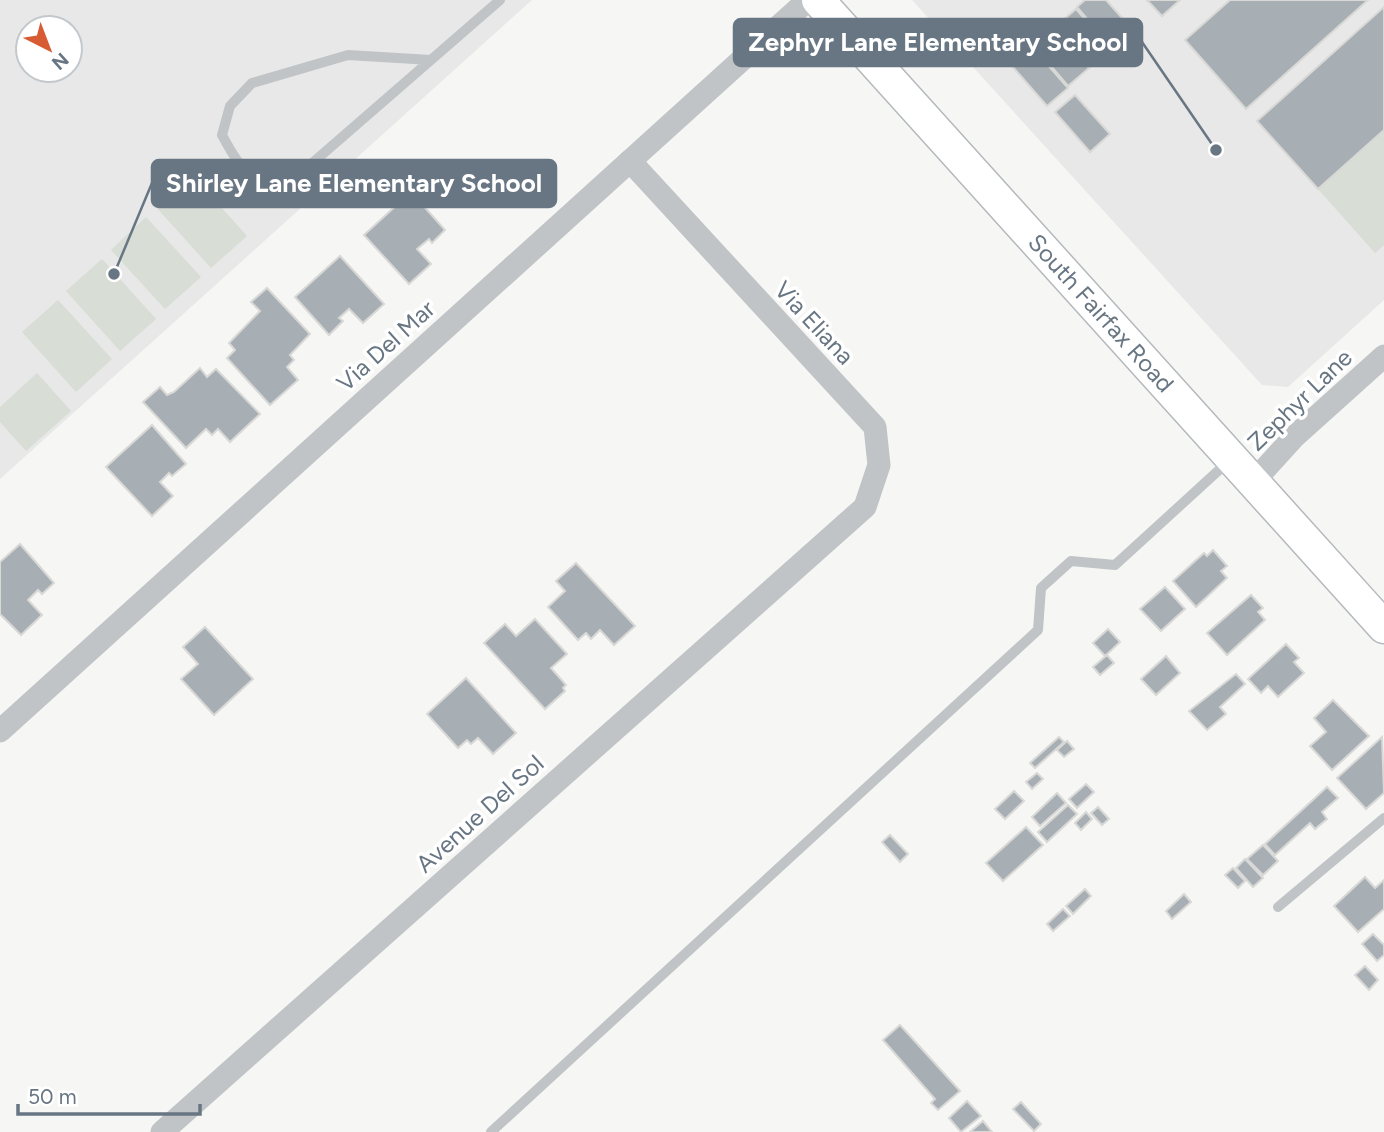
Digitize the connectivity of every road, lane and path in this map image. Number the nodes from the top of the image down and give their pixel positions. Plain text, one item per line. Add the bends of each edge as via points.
1 (500, 0) edge
2 (808, 0) edge
3 (818, 0) edge
4 (431, 60) junction
5 (630, 161) junction
6 (1384, 356) edge
7 (1232, 458) junction
8 (1253, 482) junction
9 (832, 536) joint
10 (1384, 627) edge
11 (0, 732) edge
12 (1384, 818) edge
13 (1278, 907) dead end
14 (162, 1132) edge
15 (491, 1132) edge

1 - 4 lane
2 - 5 street, Via Del Mar
3 - 7 street, South Fairfax Road
4 - 4 lane via 302,172 280,183 259,182 236,161 222,135 230,106 252,83 348,55
5 - 9 street, Via Eliana via 875,427 879,465 864,507
5 - 11 street, Via Del Mar
6 - 8 street, Zephyr Lane via 1293,437
7 - 8 street, South Fairfax Road
7 - 15 lane via 1115,565 1071,561 1041,588 1038,631
8 - 10 street, South Fairfax Road
9 - 14 street, Avenue Del Sol
12 - 13 lane

